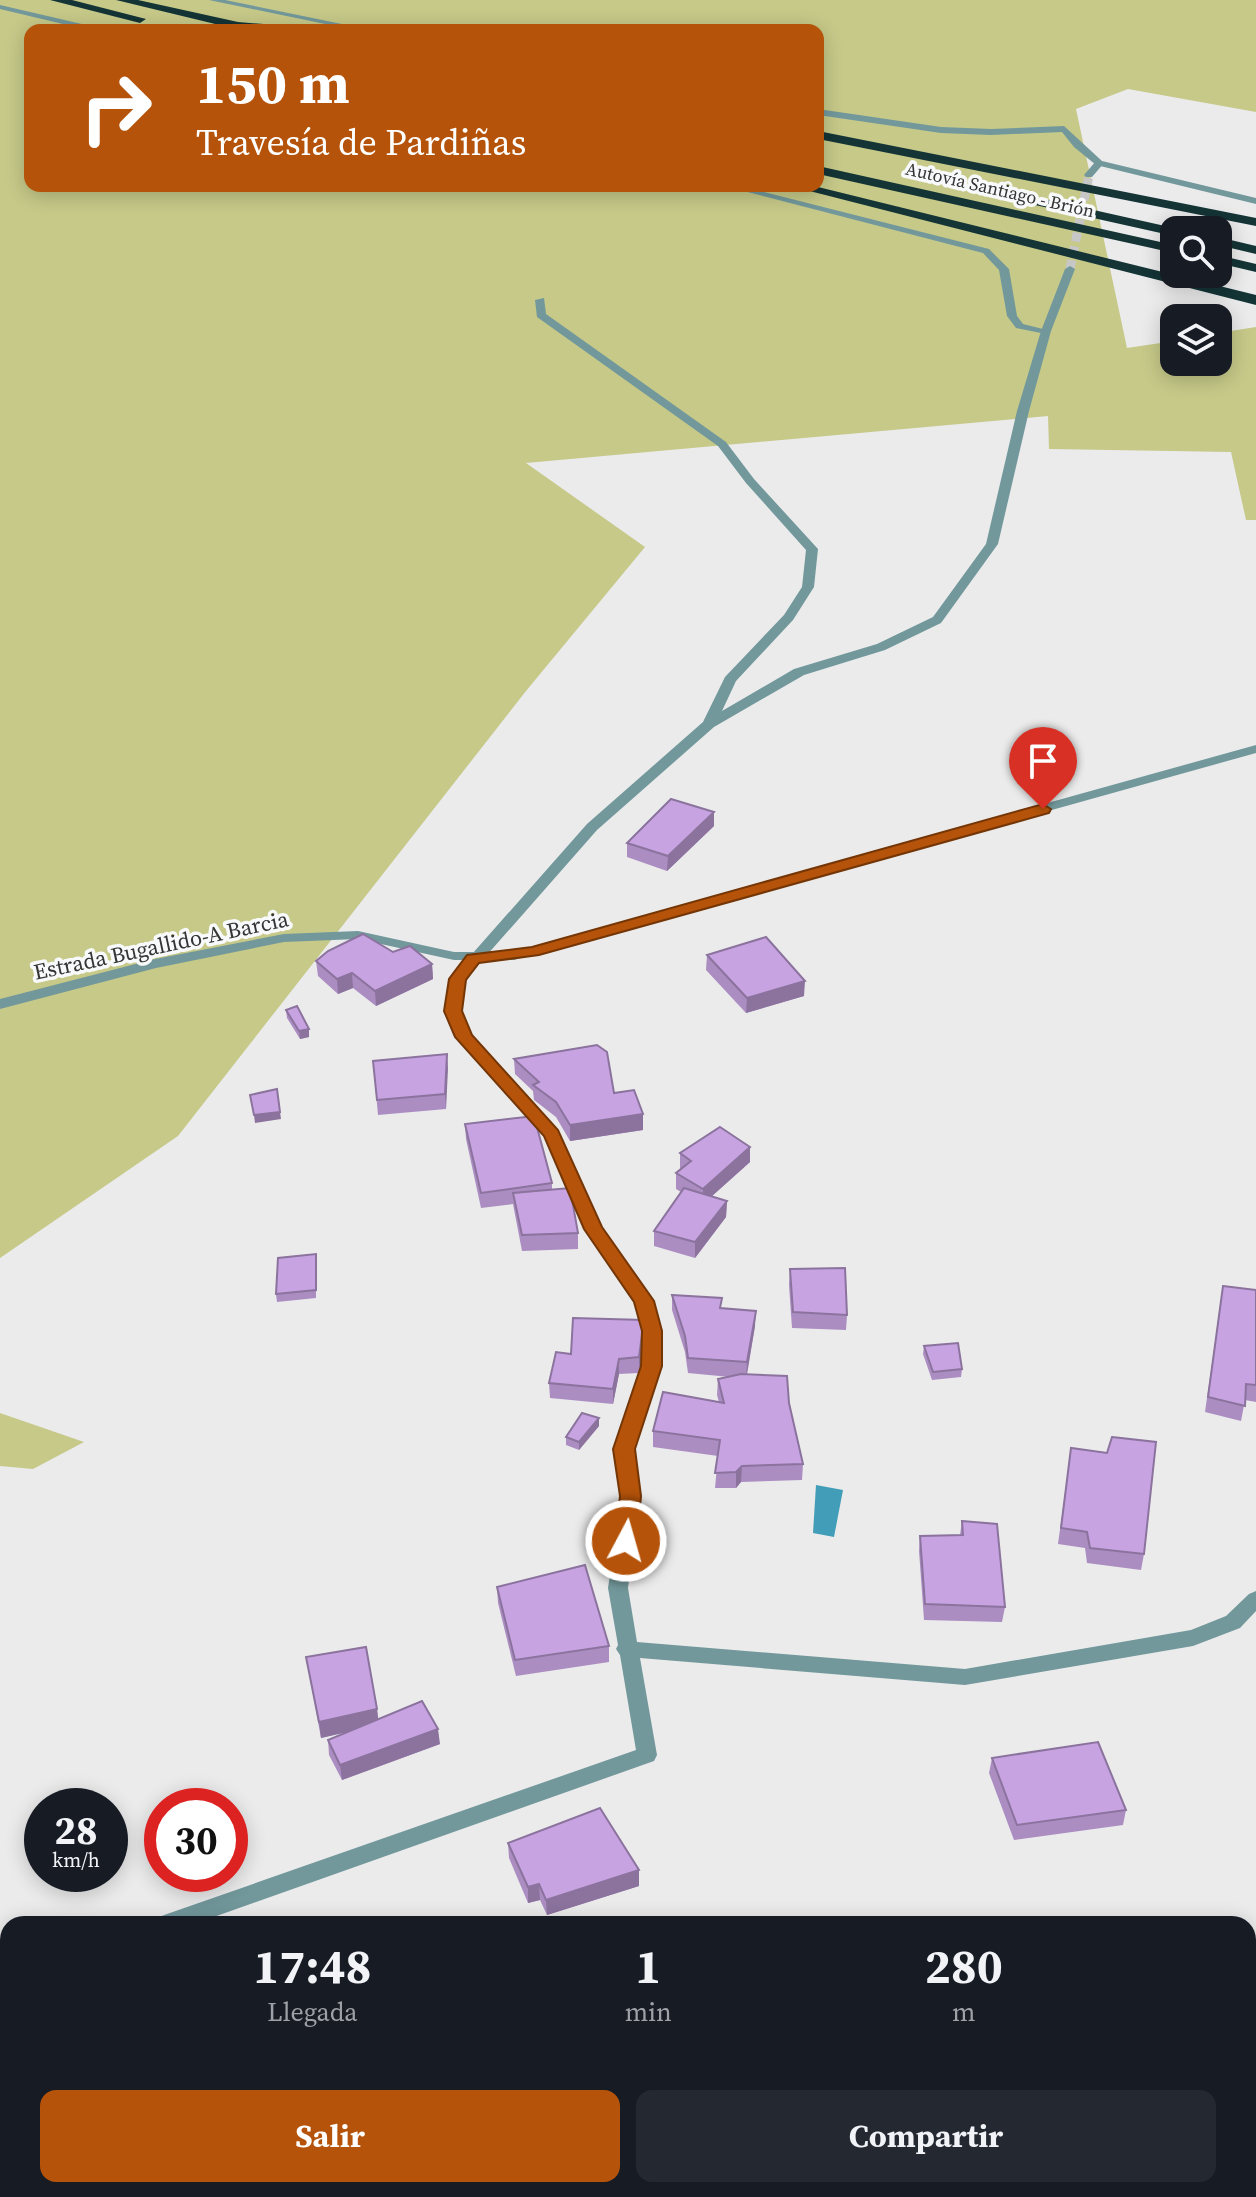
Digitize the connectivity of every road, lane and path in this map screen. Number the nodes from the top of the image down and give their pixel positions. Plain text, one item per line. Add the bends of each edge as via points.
1 (56, 0) edge
2 (122, 0) edge
3 (213, 0) edge
4 (0, 7) edge
5 (160, 23) dead end
6 (226, 23) junction
7 (73, 24) edge
8 (230, 24) edge
9 (235, 24) edge
10 (336, 24) edge
11 (824, 113) edge
12 (824, 136) edge
13 (1099, 163) junction
14 (824, 171) edge
15 (1089, 175) tunnel mouth
16 (753, 192) edge
17 (821, 192) edge
18 (1031, 201) dead end
19 (1256, 201) edge
20 (1256, 222) edge
21 (1160, 229) edge
22 (1232, 244) edge
23 (1160, 246) edge
24 (1256, 250) edge
25 (1232, 262) edge
26 (1256, 268) edge
27 (1070, 269) tunnel mouth
28 (540, 300) dead end
29 (1256, 300) edge
30 (1046, 331) junction
31 (709, 724) junction
32 (1256, 749) edge
33 (473, 958) junction
34 (0, 1004) edge
35 (1256, 1599) edge
36 (626, 1649) junction
37 (190, 1916) edge

1 - 5 highway
2 - 6 highway
3 - 10 street
4 - 7 street
6 - 8 highway
6 - 9 highway
11 - 13 street via 941,130 1064,129
12 - 20 highway
13 - 15 street
13 - 19 street
14 - 23 highway, Autovía Santiago - Brión
16 - 30 street via 986,251 1004,269 1012,316 1020,326
17 - 29 highway
18 - 21 highway, Autovía Santiago - Brión
22 - 24 highway
25 - 26 highway
27 - 30 street
28 - 31 street via 541,315 722,444 812,549 808,587 789,617 730,680
30 - 31 street via 992,544 937,620 881,647 799,672
31 - 33 street via 592,827 513,920
32 - 33 street, Estrada Bugallido-A Barcia via 557,946
33 - 34 street, Estrada Bugallido-A Barcia via 358,935 284,938
33 - 36 street via 458,979 453,1011 464,1037 552,1134 594,1229 644,1301 652,1331 652,1366 624,1449 631,1496 618,1588
35 - 36 street via 1233,1622 1193,1638 965,1677
36 - 37 street via 647,1755

